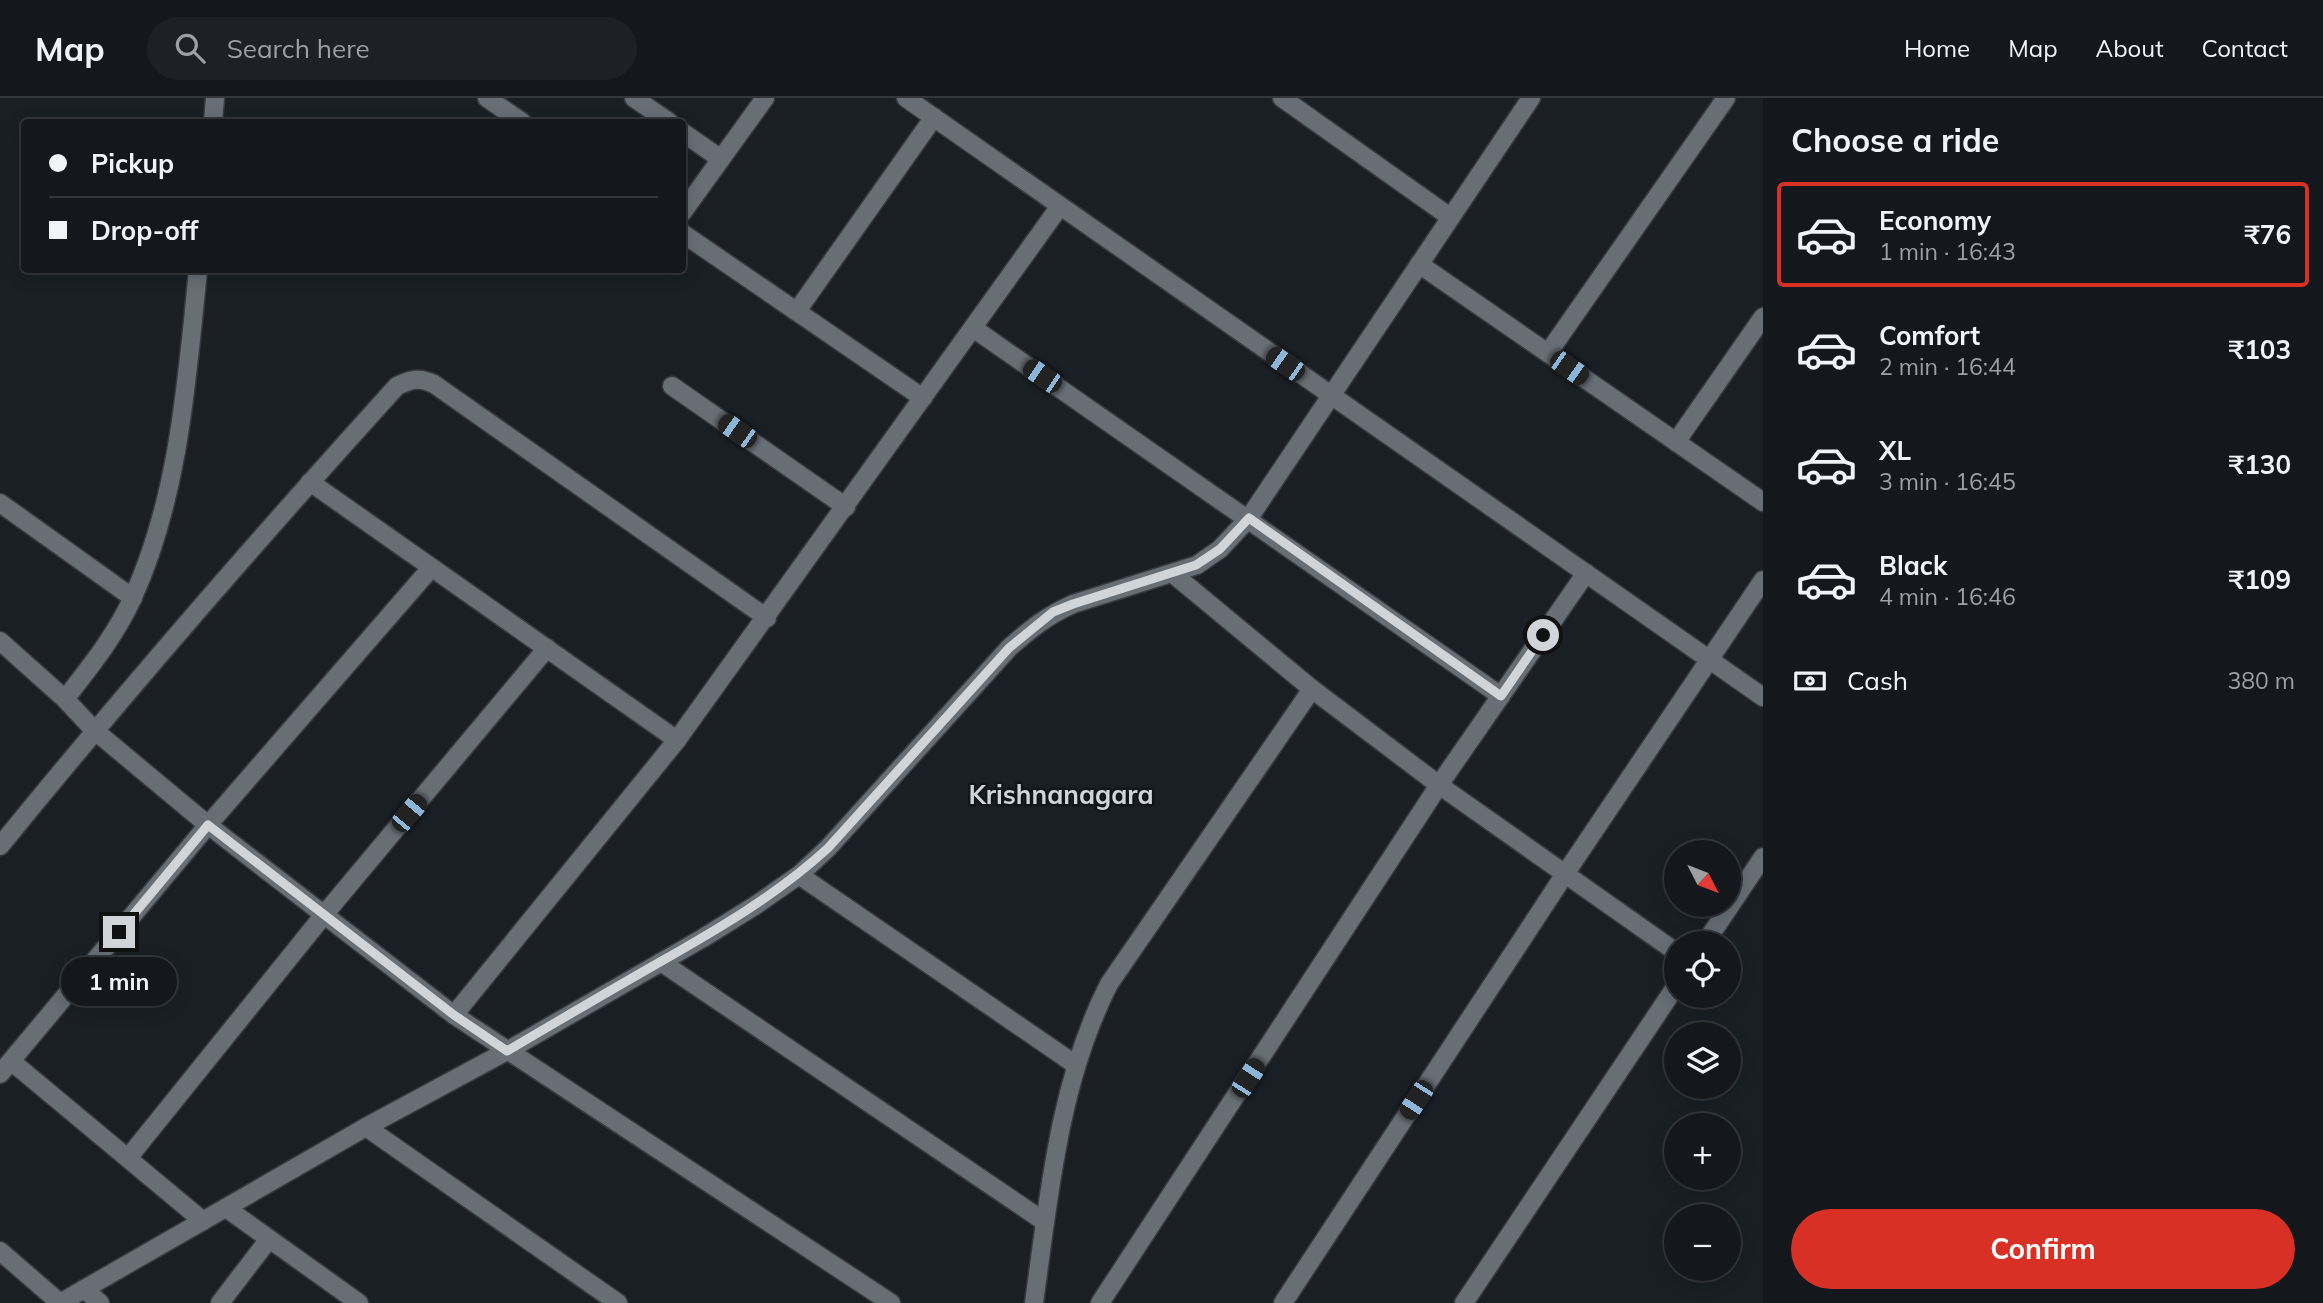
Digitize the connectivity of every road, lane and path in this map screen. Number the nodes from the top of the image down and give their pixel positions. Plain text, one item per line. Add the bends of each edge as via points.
1 (215, 98) edge
2 (487, 98) edge
3 (634, 98) edge
4 (765, 98) edge
5 (906, 98) edge
6 (1282, 98) edge
7 (1726, 98) edge
8 (1529, 99) edge
9 (934, 117) junction
10 (213, 119) edge
11 (518, 119) edge
12 (665, 119) edge
13 (686, 135) edge
14 (721, 159) junction
15 (1060, 206) junction
16 (686, 207) edge
17 (1450, 217) junction
18 (686, 236) edge
19 (1419, 264) junction
20 (198, 273) edge
21 (797, 311) junction
22 (1763, 317) edge
23 (973, 328) junction
24 (1548, 353) junction
25 (672, 386) dead end
26 (1330, 396) junction
27 (923, 398) junction
28 (1676, 442) junction
29 (310, 482) junction
30 (1763, 502) edge
31 (0, 503) edge
32 (846, 507) junction
33 (1249, 518) junction
34 (431, 568) junction
35 (1172, 573) junction
36 (1586, 573) junction
37 (1763, 580) edge
38 (132, 598) junction
39 (767, 618) junction
40 (0, 641) edge
41 (547, 648) junction
42 (1709, 660) junction
43 (1312, 689) junction
44 (1501, 696) junction
45 (1763, 697) edge
46 (65, 699) junction
47 (94, 730) junction
48 (677, 740) junction
49 (1439, 785) junction
50 (208, 825) junction
51 (0, 846) edge
52 (1763, 857) edge
53 (1564, 874) junction
54 (799, 875) junction
55 (323, 915) junction
56 (1713, 931) edge
57 (1664, 944) edge
58 (661, 962) junction
59 (1664, 1004) edge
60 (454, 1015) junction
61 (507, 1051) junction
62 (1076, 1065) junction
63 (6, 1068) edge
64 (366, 1127) junction
65 (128, 1158) junction
66 (226, 1208) junction
67 (204, 1221) junction
68 (1045, 1222) junction
69 (269, 1239) junction
70 (0, 1251) edge
71 (84, 1289) junction
72 (60, 1303) edge
73 (100, 1303) edge
74 (220, 1303) edge
75 (359, 1303) edge
76 (618, 1303) edge
77 (891, 1303) edge
78 (1034, 1303) edge
79 (1100, 1303) edge
80 (1283, 1303) edge
81 (1464, 1303) edge

1 - 10 street
2 - 11 street
3 - 12 street
4 - 14 street
5 - 9 street
6 - 17 street
7 - 24 street
8 - 17 street
9 - 15 street
9 - 21 street
13 - 14 street
14 - 16 street
15 - 23 street
15 - 26 street
17 - 19 street
18 - 21 street
19 - 24 street
19 - 26 street
20 - 38 street via 172,471 150,554
21 - 27 street
22 - 28 street
23 - 27 street
23 - 33 street
24 - 28 street
25 - 32 street
26 - 33 street
26 - 36 street
27 - 32 street
28 - 30 street
29 - 34 street
29 - 39 street via 397,386 421,378
29 - 47 street
31 - 38 street
32 - 39 street
33 - 35 street via 1220,549 1196,565
33 - 44 street
34 - 41 street
34 - 50 street
35 - 43 street
35 - 54 street via 1053,612 1030,630
36 - 42 street
36 - 44 street
37 - 42 street
38 - 46 street via 115,631
39 - 48 street
40 - 46 street
41 - 48 street
41 - 55 street
42 - 45 street
42 - 53 street
43 - 49 street
43 - 62 street via 1109,984
44 - 49 street
46 - 47 street
47 - 50 street
47 - 51 street
48 - 60 street
49 - 53 street
49 - 79 street
50 - 55 street
50 - 63 street
52 - 56 street
53 - 57 street
53 - 80 street
54 - 58 street
54 - 62 street
55 - 60 street
55 - 65 street
58 - 61 street
58 - 68 street
59 - 81 street
60 - 61 street
61 - 64 street
61 - 77 street
62 - 68 street
63 - 65 street
64 - 66 street
64 - 76 street
65 - 67 street
66 - 67 street
66 - 69 street
67 - 71 street
68 - 78 street
69 - 74 street
69 - 75 street
70 - 72 street
71 - 72 street
71 - 73 street

